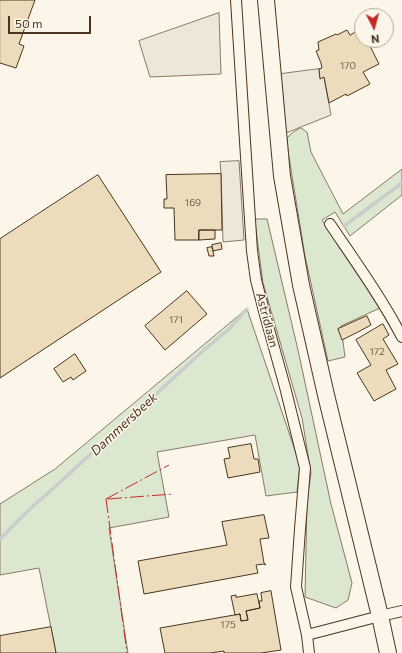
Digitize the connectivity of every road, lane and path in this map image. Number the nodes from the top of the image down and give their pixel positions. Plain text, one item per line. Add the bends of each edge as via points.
1 (236, 0) edge
2 (266, 0) edge
3 (330, 224) dead end
4 (402, 337) edge
5 (402, 611) edge
6 (380, 616) junction
7 (308, 635) junction
8 (309, 653) edge
9 (388, 653) edge

1 - 7 street, Astridlaan via 256,280 286,387 305,468 296,587
2 - 6 main road via 282,176 301,285
3 - 4 street via 371,284
5 - 6 street
6 - 7 street
6 - 9 main road
7 - 8 street, Astridlaan

